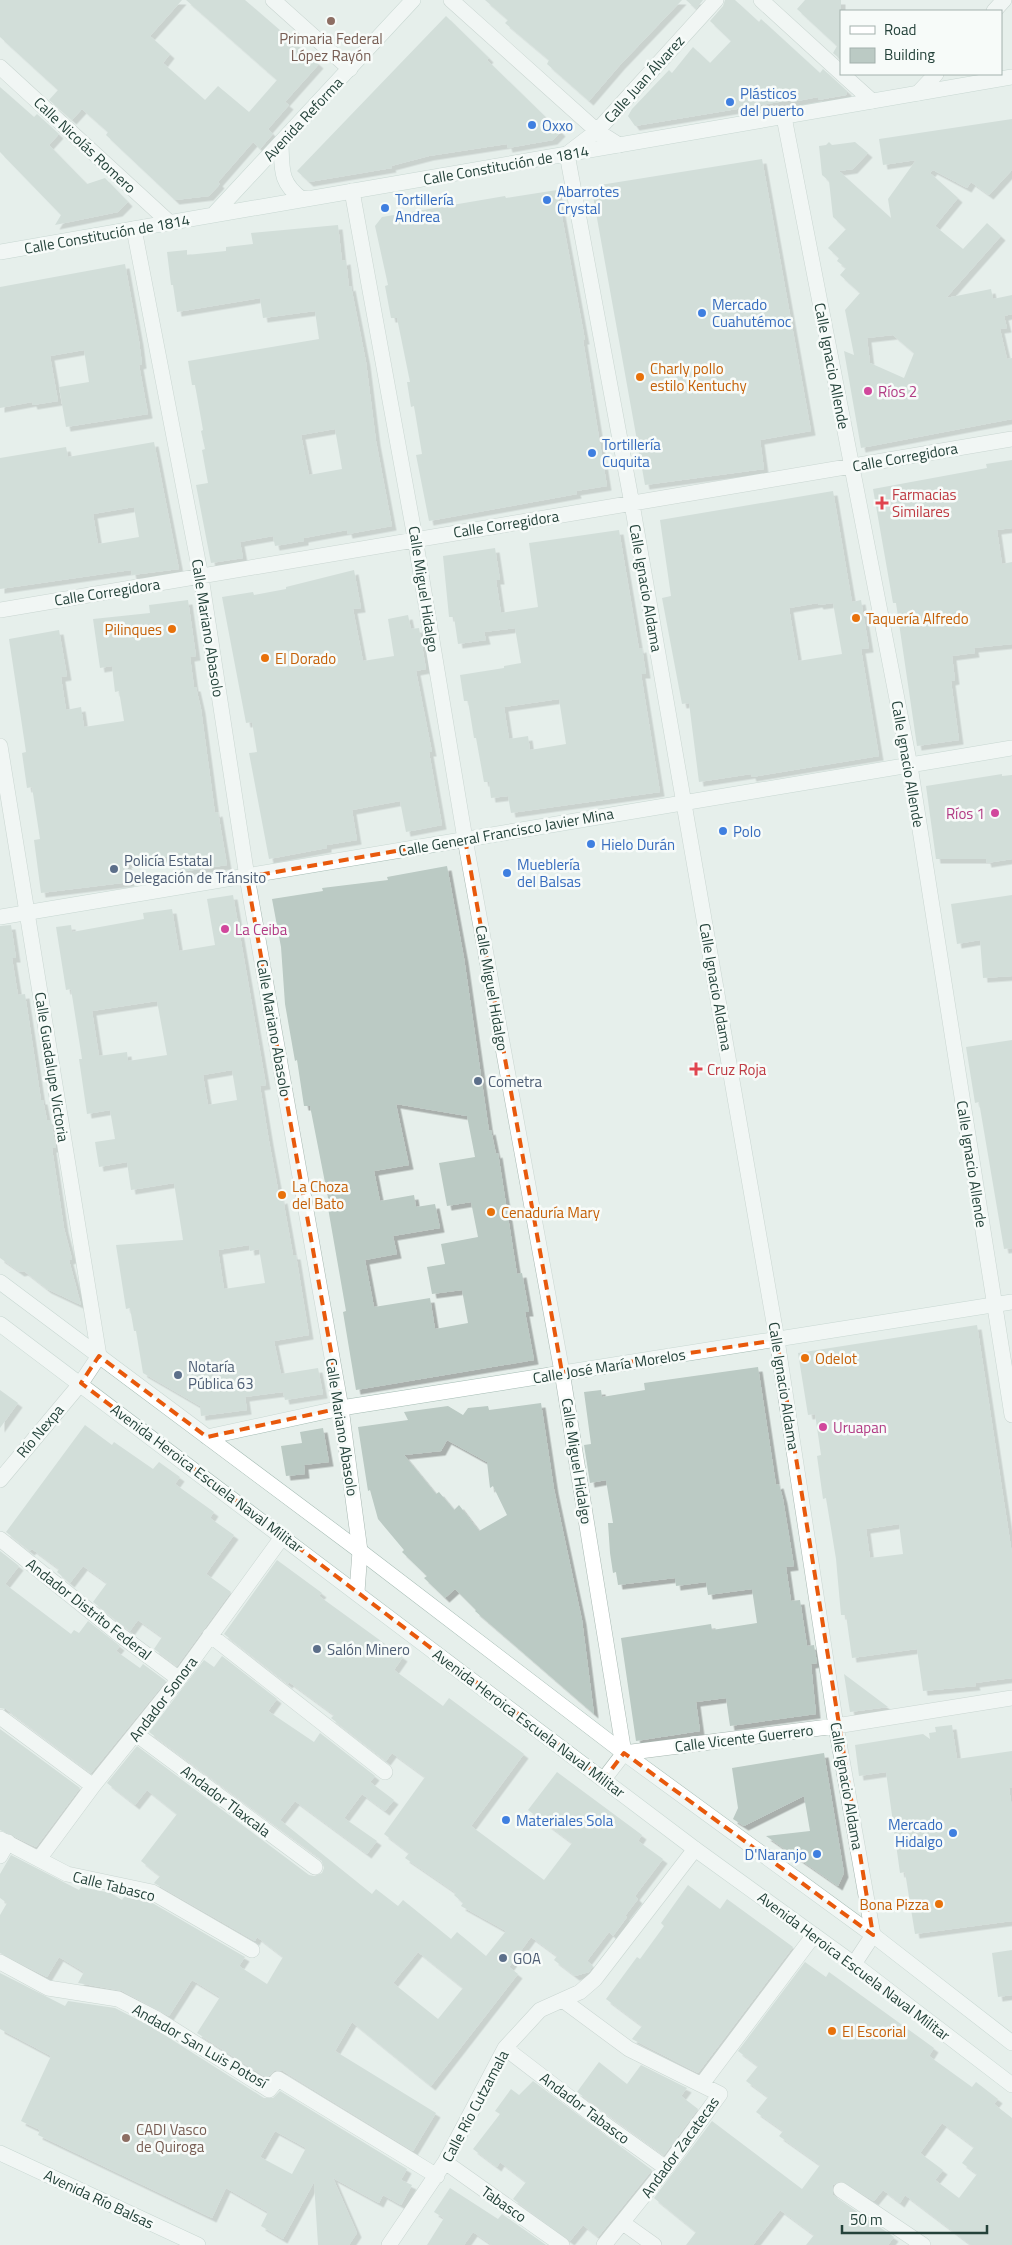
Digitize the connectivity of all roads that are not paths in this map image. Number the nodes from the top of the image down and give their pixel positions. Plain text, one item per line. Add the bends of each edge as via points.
1 (273, 0) edge
2 (413, 0) edge
3 (451, 0) edge
4 (716, 0) edge
5 (761, 0) edge
6 (1004, 0) edge
7 (995, 10) edge
8 (0, 67) edge
9 (350, 69) junction
10 (840, 72) edge
11 (843, 75) edge
12 (935, 75) edge
13 (1012, 77) edge
14 (918, 93) junction
15 (872, 101) junction
16 (784, 117) junction
17 (597, 130) junction
18 (281, 144) junction
19 (618, 145) junction
20 (567, 154) junction
21 (352, 191) junction
22 (323, 196) junction
23 (214, 216) junction
24 (170, 223) junction
25 (134, 229) junction
26 (0, 252) edge
27 (1012, 439) edge
28 (852, 466) junction
29 (632, 504) junction
30 (415, 538) junction
31 (201, 578) junction
32 (0, 610) edge
33 (0, 746) edge
34 (1012, 748) edge
35 (910, 766) junction
36 (684, 802) junction
37 (465, 839) junction
38 (247, 877) junction
39 (26, 912) junction
40 (0, 917) edge
41 (0, 1282) edge
42 (1012, 1302) edge
43 (994, 1305) junction
44 (0, 1324) edge
45 (777, 1340) junction
46 (100, 1356) junction
47 (562, 1372) junction
48 (81, 1383) junction
49 (341, 1408) junction
50 (1012, 1415) edge
51 (207, 1437) junction
52 (0, 1480) edge
53 (283, 1536) junction
54 (0, 1539) edge
55 (360, 1551) junction
56 (357, 1592) junction
57 (210, 1636) junction
58 (179, 1678) junction
59 (1012, 1698) edge
60 (0, 1717) edge
61 (836, 1726) junction
62 (136, 1734) junction
63 (624, 1753) junction
64 (386, 1772) dead end
65 (604, 1779) junction
66 (93, 1786) junction
67 (4, 1841) edge
68 (695, 1849) junction
69 (0, 1856) edge
70 (39, 1859) junction
71 (315, 1867) dead end
72 (814, 1935) junction
73 (873, 1935) junction
74 (252, 1950) dead end
75 (0, 1962) edge
76 (854, 1964) junction
77 (564, 2001) junction
78 (1012, 2043) edge
79 (505, 2048) junction
80 (702, 2084) junction
81 (1012, 2085) edge
82 (0, 2153) edge
83 (445, 2162) junction
84 (666, 2168) junction
85 (437, 2176) junction
86 (841, 2190) dead end
87 (623, 2223) junction
88 (198, 2245) edge
89 (389, 2245) edge
90 (562, 2245) edge
91 (604, 2245) edge
92 (654, 2245) edge
93 (922, 2245) edge

1 - 9 street
2 - 9 street, Avenida Reforma
3 - 17 street
4 - 17 street, Calle Juan Álvarez
5 - 10 street
6 - 7 street
8 - 24 street, Calle Nicolás Romero
9 - 18 street, Avenida Reforma
11 - 15 street
12 - 14 street
13 - 14 street, Calle Constitución de 1814
14 - 15 street, Calle Constitución de 1814
15 - 16 street, Calle Constitución de 1814
16 - 19 street, Calle Constitución de 1814
16 - 28 street, Calle Ignacio Allende
17 - 19 street
17 - 20 street, Calle Juan Álvarez
18 - 22 street via 284,180 291,191 302,199
18 - 23 street, Avenida Reforma
19 - 20 street, Calle Constitución de 1814
20 - 21 street, Calle Constitución de 1814
20 - 29 street, Calle Ignacio Aldama
21 - 22 street, Calle Constitución de 1814
21 - 30 street, Calle Miguel Hidalgo
22 - 23 street, Calle Constitución de 1814
23 - 24 street, Calle Constitución de 1814
24 - 25 street, Calle Constitución de 1814
25 - 26 street, Calle Constitución de 1814
25 - 31 street, Calle Mariano Abasolo
27 - 28 street, Calle Corregidora
28 - 29 street, Calle Corregidora
28 - 35 street, Calle Ignacio Allende
29 - 30 street, Calle Corregidora
29 - 36 street, Calle Ignacio Aldama
30 - 31 street, Calle Corregidora
30 - 37 street, Calle Miguel Hidalgo
31 - 32 street, Calle Corregidora
31 - 38 street, Calle Mariano Abasolo
33 - 39 street, Calle Guadalupe Victoria
34 - 35 street, Calle General Francisco Javier Mina
35 - 36 street, Calle General Francisco Javier Mina
35 - 43 street, Calle Ignacio Allende
36 - 37 street, Calle General Francisco Javier Mina
36 - 45 street, Calle Ignacio Aldama
37 - 38 street, Calle General Francisco Javier Mina
37 - 47 street, Calle Miguel Hidalgo
38 - 39 street, Calle General Francisco Javier Mina
38 - 49 street, Calle Mariano Abasolo
39 - 40 street, Calle General Francisco Javier Mina
39 - 46 street, Calle Guadalupe Victoria
41 - 46 street
42 - 43 street, Calle José María Morelos
43 - 45 street, Calle José María Morelos
43 - 50 street, Calle Ignacio Allende
44 - 48 street, Avenida Heroica Escuela Naval Militar
45 - 47 street, Calle José María Morelos
45 - 61 street, Calle Ignacio Aldama
46 - 48 street
46 - 51 street
47 - 49 street, Calle José María Morelos
47 - 63 street, Calle Miguel Hidalgo
48 - 52 street, Río Nexpa
48 - 53 street, Avenida Heroica Escuela Naval Militar
49 - 51 street, Calle José María Morelos
49 - 55 street, Calle Mariano Abasolo
51 - 55 street
53 - 56 street, Avenida Heroica Escuela Naval Militar
53 - 57 street, Andador Sonora
54 - 58 street, Andador Distrito Federal
55 - 56 street, Calle Mariano Abasolo
55 - 63 street
56 - 65 street, Avenida Heroica Escuela Naval Militar
57 - 58 street, Andador Sonora
57 - 64 street
58 - 62 street, Andador Sonora
59 - 61 street, Calle Vicente Guerrero
60 - 66 street
61 - 63 street, Calle Vicente Guerrero
61 - 73 street, Calle Ignacio Aldama
62 - 66 street, Andador Sonora
62 - 71 street, Andador Tlaxcala
63 - 65 street
63 - 73 street
65 - 68 street, Avenida Heroica Escuela Naval Militar
66 - 70 street, Andador Sonora
67 - 69 street
67 - 70 street, Calle Tabasco
68 - 72 street, Avenida Heroica Escuela Naval Militar
68 - 77 street, Calle Río Cutzamala via 606,1966 580,1992
70 - 74 street, Calle Tabasco via 67,1874 152,1892
72 - 76 street, Avenida Heroica Escuela Naval Militar
72 - 80 street, Andador Zacatecas
73 - 76 street
73 - 78 street
75 - 85 street, Andador San Luis Potosí via 48,1988 118,1999 157,2019 269,2090 278,2079
76 - 81 street, Avenida Heroica Escuela Naval Militar
77 - 79 street, Calle Río Cutzamala via 540,2010
77 - 80 street via 629,2049
79 - 83 street, Calle Río Cutzamala
79 - 84 street, Andador Tabasco
80 - 84 street, Andador Zacatecas via 720,2094
82 - 88 street, Avenida Río Balsas
83 - 85 street, Calle Río Cutzamala
83 - 90 street, Tabasco
84 - 87 street, Andador Zacatecas
85 - 89 street, Calle Río Cutzamala
86 - 93 street
87 - 91 street, Andador Zacatecas
87 - 92 street

